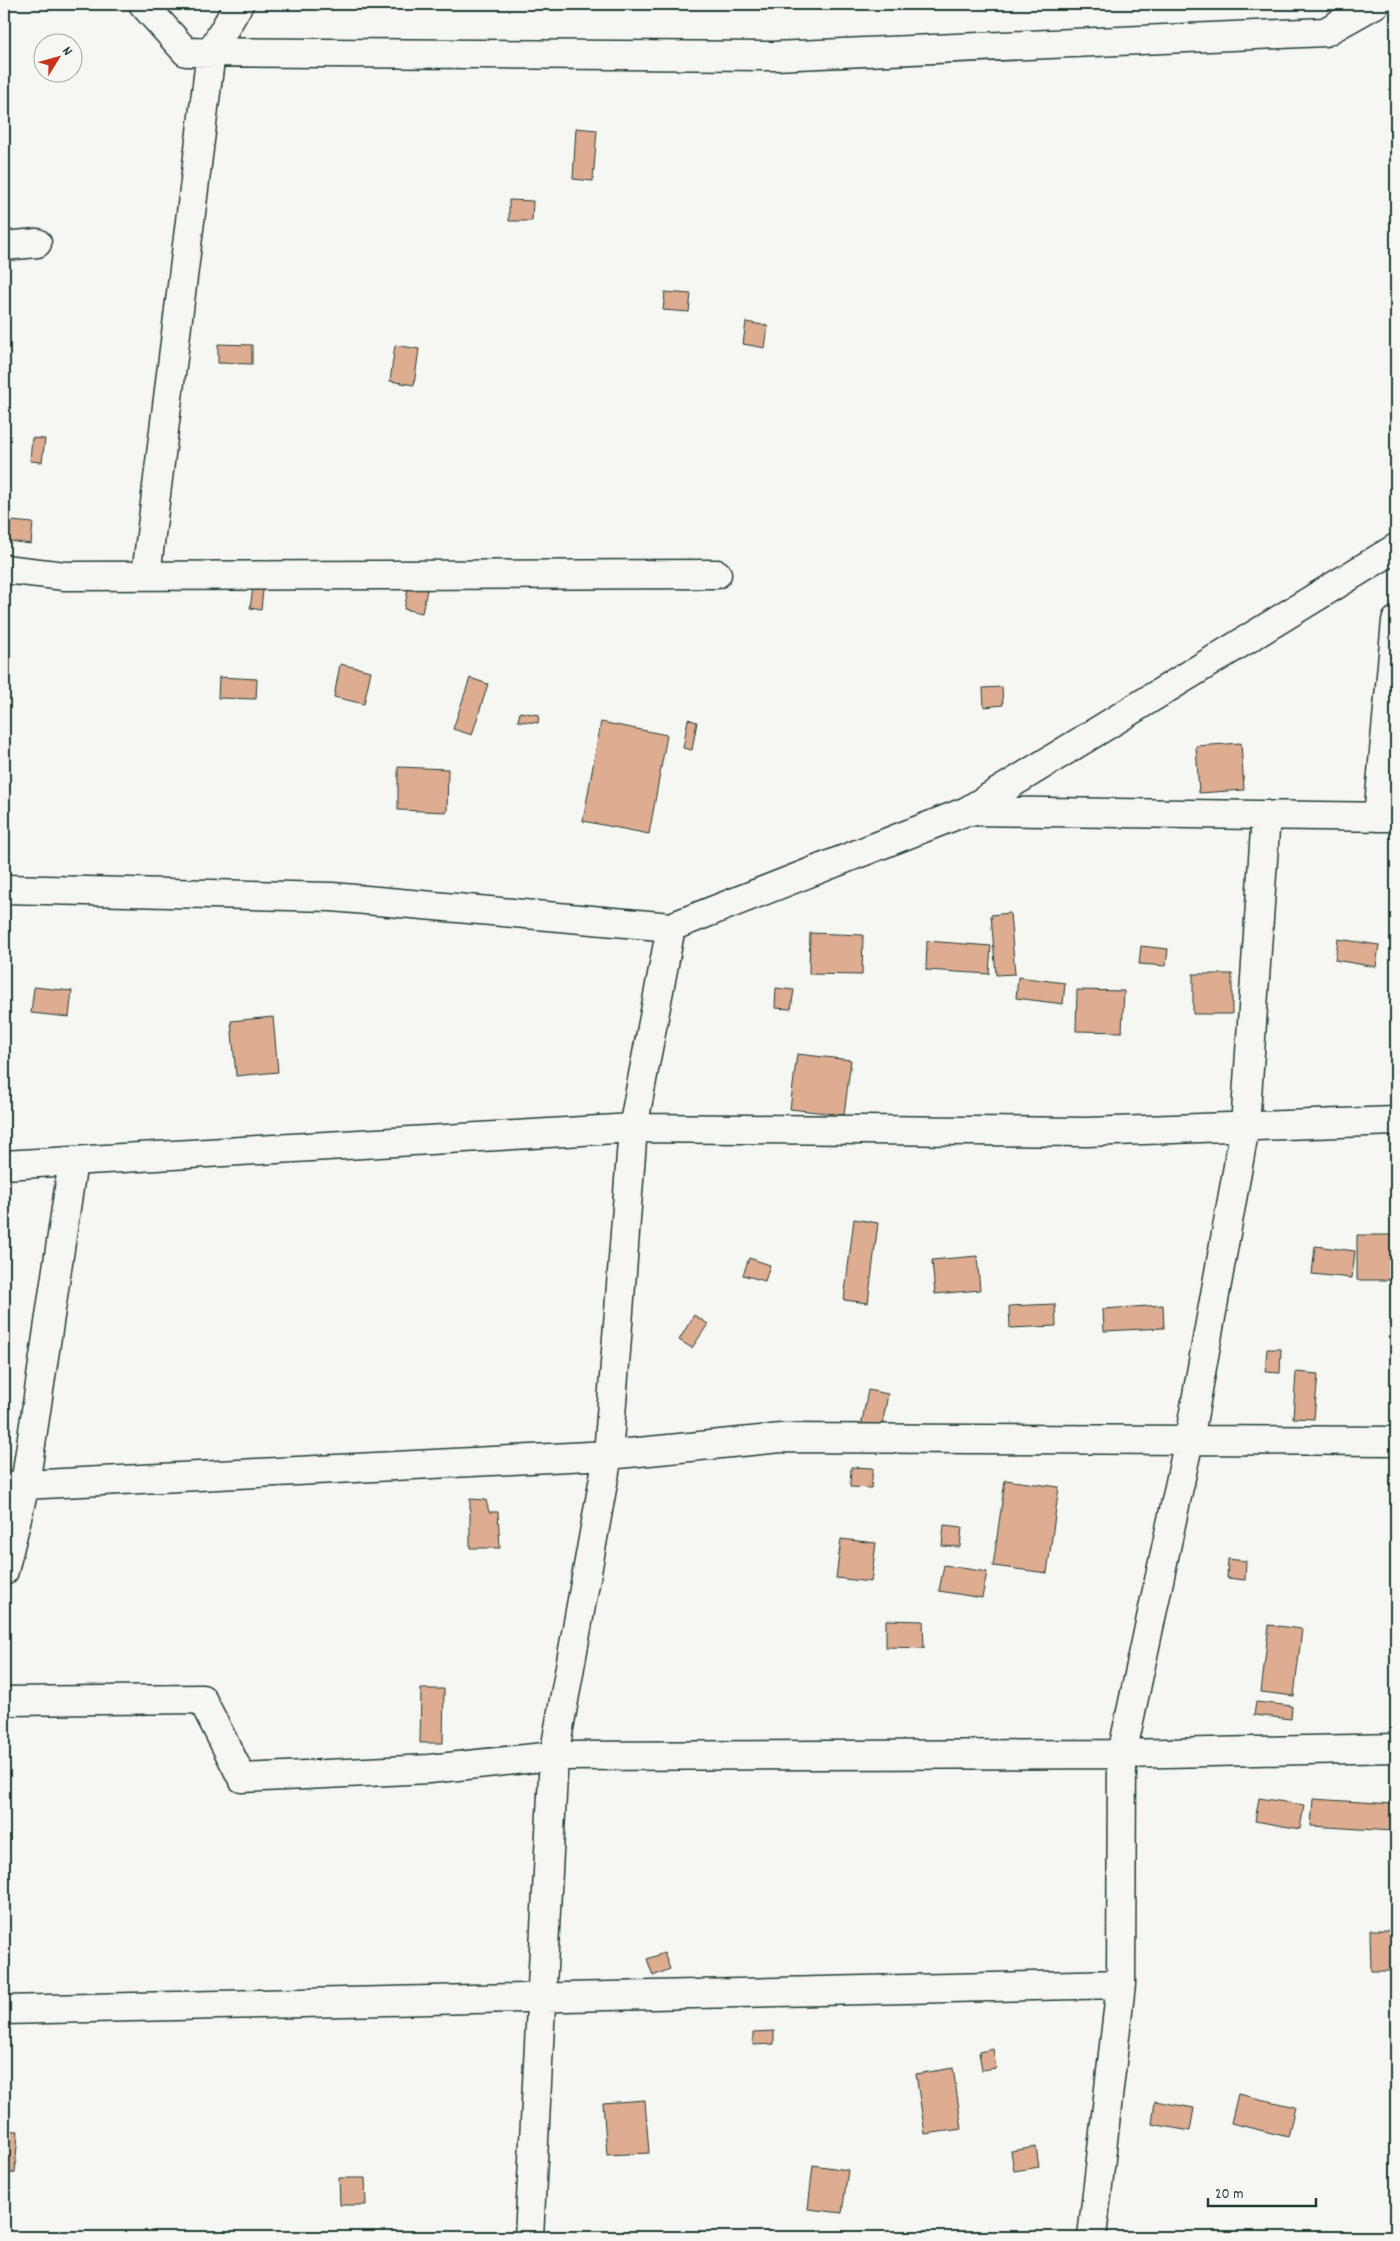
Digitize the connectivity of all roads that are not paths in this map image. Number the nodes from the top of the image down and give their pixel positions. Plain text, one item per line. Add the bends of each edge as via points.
1 (143, 4) edge
2 (239, 4) edge
3 (1375, 4) edge
4 (212, 52) junction
5 (37, 244) dead end
6 (4, 246) edge
7 (1396, 548) edge
8 (4, 570) edge
9 (718, 574) dead end
10 (146, 575) junction
11 (1396, 621) edge
12 (967, 811) junction
13 (1266, 815) junction
14 (1387, 817) edge
15 (4, 889) edge
16 (671, 927) junction
17 (1396, 1122) edge
18 (1245, 1127) junction
19 (633, 1128) junction
20 (74, 1162) junction
21 (4, 1165) edge
22 (1189, 1440) junction
23 (1396, 1441) edge
24 (608, 1456) junction
25 (14, 1485) edge
26 (4, 1571) edge
27 (4, 1701) edge
28 (1396, 1748) edge
29 (1122, 1754) junction
30 (554, 1756) junction
31 (1121, 1984) junction
32 (542, 1996) junction
33 (4, 2010) edge
34 (529, 2237) edge
35 (1092, 2237) edge

1 - 4 street via 186,52
2 - 4 street
3 - 4 street via 1325,32 774,56
4 - 10 street
5 - 6 street
7 - 12 street
8 - 10 street via 65,576
9 - 10 street
11 - 14 street
12 - 13 street
12 - 16 street
13 - 14 street
13 - 18 street
15 - 16 street via 332,897
16 - 19 street
17 - 18 street
18 - 19 street via 1087,1132
18 - 22 street
19 - 20 street
19 - 24 street
20 - 21 street
20 - 25 street
22 - 23 street
22 - 24 street via 781,1438
22 - 29 street
24 - 25 street
24 - 30 street
25 - 26 street
27 - 30 street via 202,1699 242,1778 429,1769
28 - 29 street
29 - 30 street
29 - 31 street
30 - 32 street
31 - 32 street
31 - 35 street
32 - 33 street
32 - 34 street

